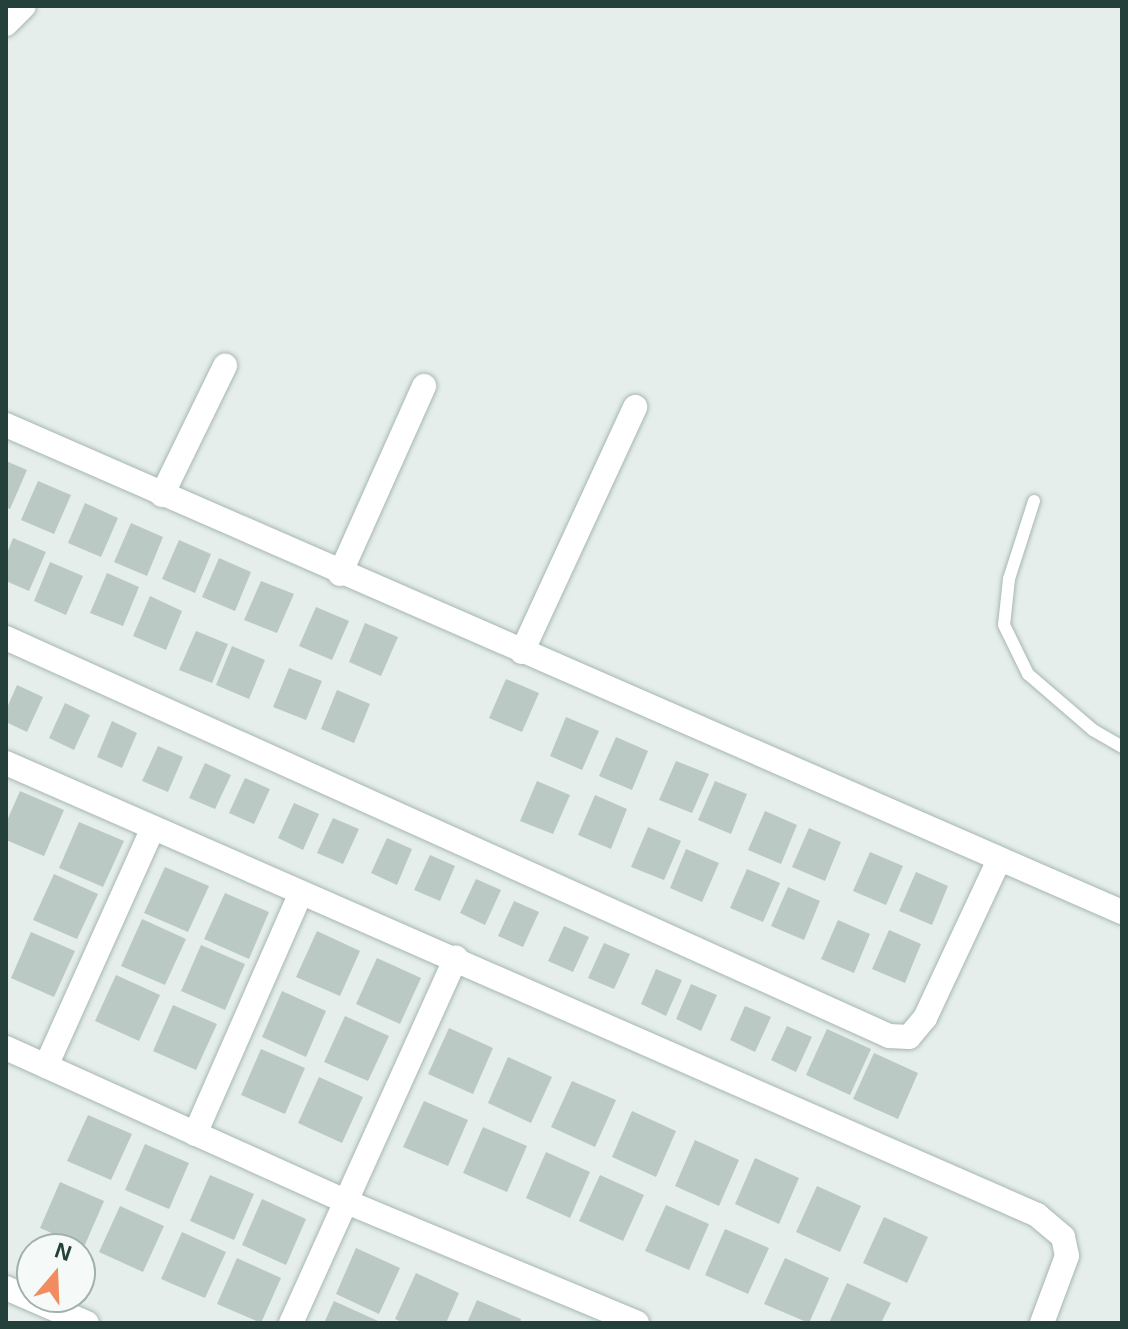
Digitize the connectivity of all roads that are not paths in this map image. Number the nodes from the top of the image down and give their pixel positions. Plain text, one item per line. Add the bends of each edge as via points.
1 (24, 6) edge
2 (6, 24) edge
3 (225, 366) dead end
4 (424, 386) dead end
5 (635, 407) dead end
6 (6, 425) edge
7 (162, 495) junction
8 (1034, 501) dead end
9 (340, 574) junction
10 (6, 638) edge
11 (522, 652) junction
12 (1122, 747) edge
13 (6, 763) edge
14 (153, 828) junction
15 (999, 860) junction
16 (301, 893) junction
17 (1122, 912) edge
18 (456, 958) junction
19 (6, 1048) edge
20 (46, 1066) junction
21 (195, 1134) junction
22 (347, 1202) junction
23 (6, 1288) edge
24 (87, 1323) edge
25 (291, 1323) edge
26 (637, 1323) edge
27 (1042, 1323) edge

1 - 2 street
3 - 7 street
4 - 9 street
5 - 11 street
6 - 7 street
7 - 9 street
8 - 12 lane via 1009,579 1004,625 1028,674 1093,730
9 - 11 street
10 - 15 street via 889,1036 909,1037 925,1018
11 - 15 street
13 - 14 street
14 - 16 street
14 - 20 street
15 - 17 street
16 - 18 street
16 - 21 street
18 - 22 street
18 - 27 street via 1037,1215 1063,1237 1067,1256
19 - 20 street
20 - 21 street
21 - 22 street
22 - 25 street
22 - 26 street
23 - 24 street

